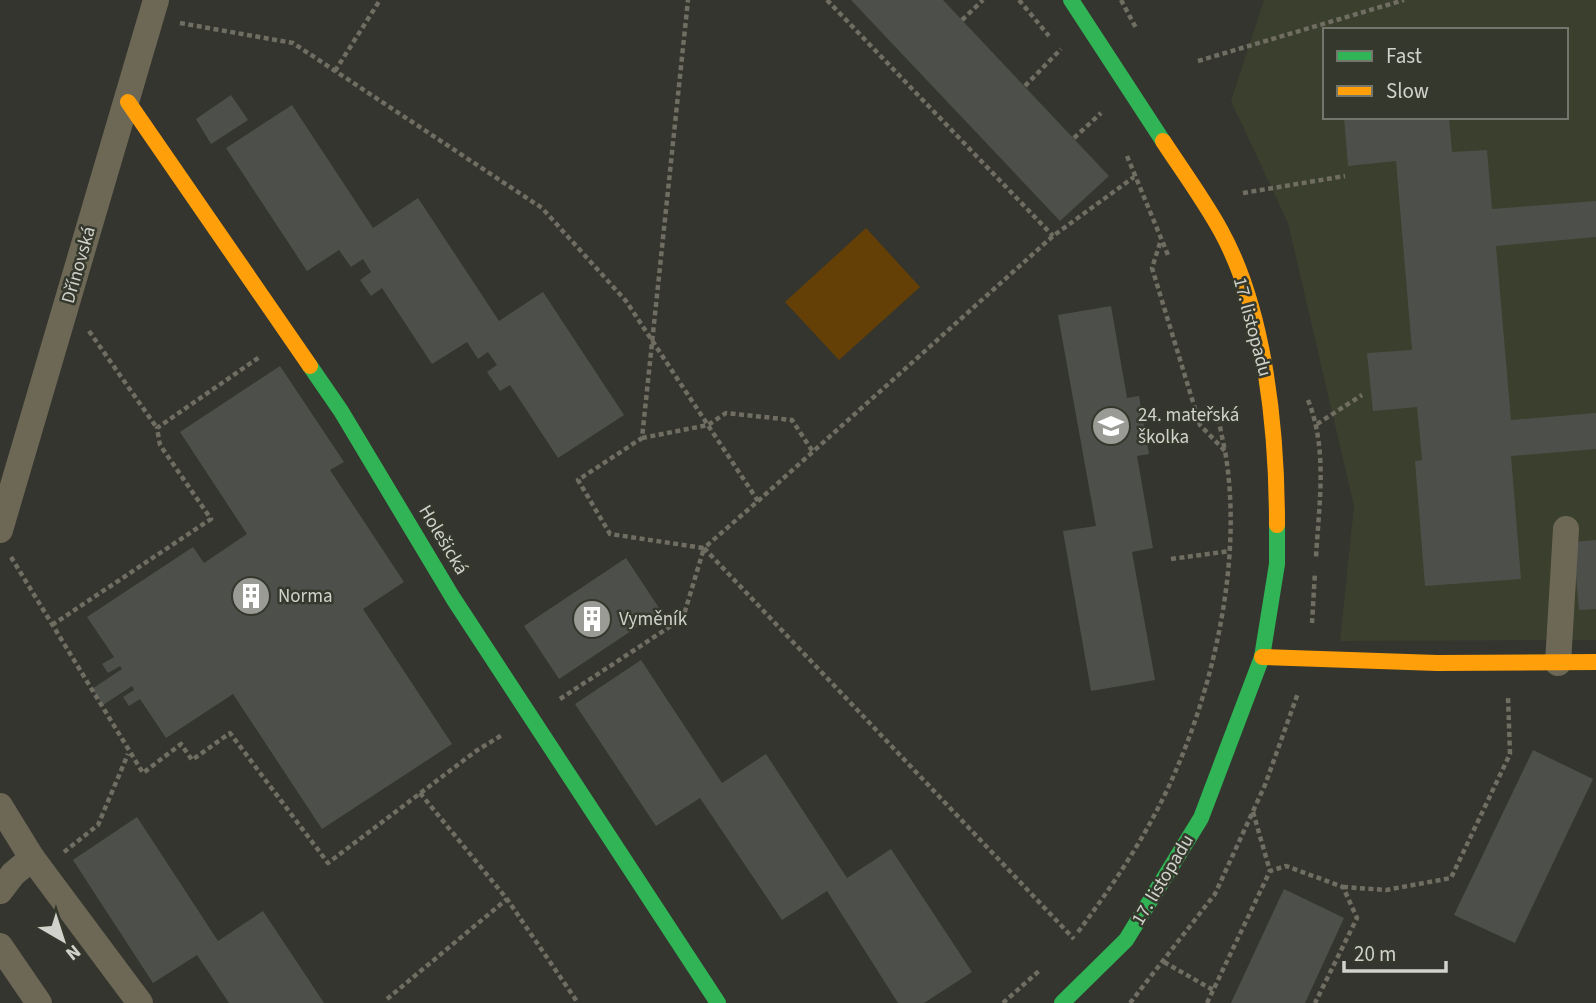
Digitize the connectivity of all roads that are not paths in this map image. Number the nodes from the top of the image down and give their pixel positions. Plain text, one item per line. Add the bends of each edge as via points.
1 (156, 0) edge
2 (1071, 0) edge
3 (128, 102) junction
4 (1566, 529) dead end
5 (4, 540) edge
6 (1262, 657) junction
7 (1596, 662) edge
8 (1558, 663) junction
9 (0, 806) edge
10 (37, 864) junction
11 (0, 891) edge
12 (0, 946) edge
13 (39, 1003) edge
14 (140, 1003) edge
15 (718, 1003) edge
16 (1062, 1003) edge

1 - 3 street, Dřínovská
2 - 6 street, 17. listopadu via 1222,232 1248,300 1267,383 1277,460 1278,564
3 - 5 street, Dřínovská
3 - 15 street, Holešická via 341,411 453,598
4 - 8 street
6 - 8 street
6 - 16 street, 17. listopadu via 1201,818 1126,940
7 - 8 street
9 - 10 street
10 - 11 street via 12,874
10 - 14 street
12 - 13 street

